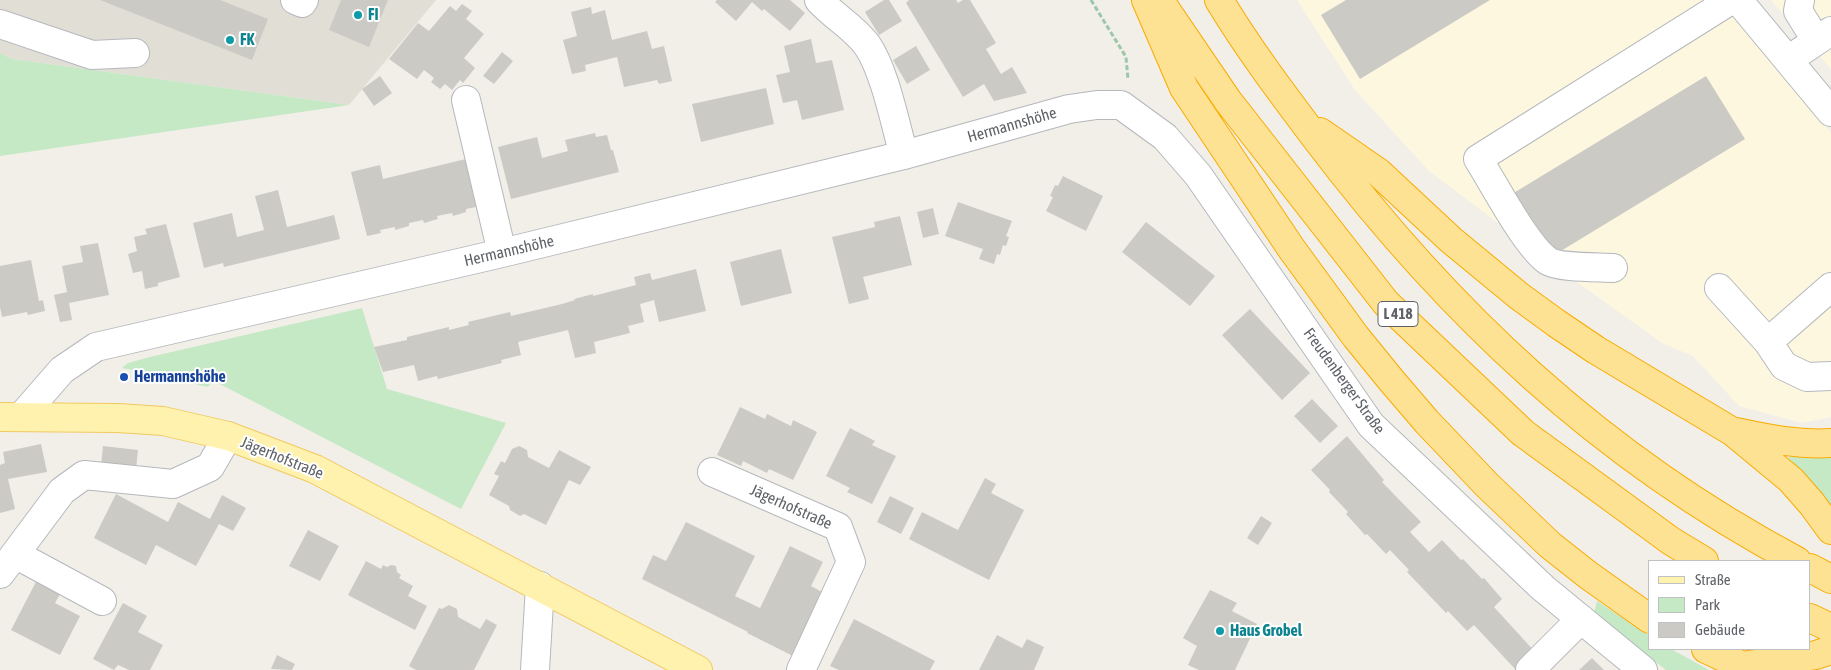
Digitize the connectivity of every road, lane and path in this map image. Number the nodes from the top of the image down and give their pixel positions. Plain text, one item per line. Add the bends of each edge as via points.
1 (294, 0) edge
2 (304, 0) edge
3 (818, 0) edge
4 (1091, 0) edge
5 (1146, 0) edge
6 (1159, 0) edge
7 (1219, 0) edge
8 (1731, 0) edge
9 (1738, 0) edge
10 (1800, 0) edge
11 (0, 24) edge
12 (1823, 36) edge
13 (135, 53) dead end
14 (1788, 60) junction
15 (466, 100) dead end
16 (1121, 105) junction
17 (1831, 112) edge
18 (1300, 118) junction
19 (904, 155) junction
20 (502, 253) junction
21 (1613, 268) dead end
22 (1831, 287) edge
23 (1719, 288) dead end
24 (1768, 342) junction
25 (1831, 376) edge
26 (11, 416) edge
27 (1733, 432) junction
28 (228, 436) junction
29 (1831, 443) edge
30 (712, 472) dead end
31 (1831, 530) edge
32 (1702, 560) edge
33 (1795, 560) edge
34 (8, 564) edge
35 (1811, 569) edge
36 (1831, 579) edge
37 (540, 586) junction
38 (102, 601) dead end
39 (1648, 618) edge
40 (1811, 618) edge
41 (1580, 619) junction
42 (1831, 628) edge
43 (1708, 650) edge
44 (1823, 653) edge
45 (1746, 668) edge
46 (535, 670) edge
47 (698, 670) edge
48 (801, 670) edge
49 (1530, 670) edge
50 (1643, 670) edge

1 - 2 street via 302,3
3 - 19 street via 867,45 881,76
4 - 16 path via 1126,57 1128,84
5 - 39 highway via 1184,88 1291,248 1391,380 1487,485 1550,545
6 - 32 highway, L 418 via 1228,101 1386,302 1523,433 1671,541
7 - 18 highway
8 - 21 street via 1478,159 1528,240 1549,262 1575,267
9 - 14 street
10 - 12 street via 1798,11
11 - 13 street via 92,55
12 - 14 street
14 - 17 street
15 - 20 street
16 - 19 street, Hermannshöhe via 1069,109
16 - 41 street, Freudenberger Straße via 1165,138 1198,175 1371,425
18 - 27 highway via 1378,172 1451,240 1556,323
18 - 33 highway via 1400,243 1512,359 1634,460 1691,499
19 - 20 street, Hermannshöhe
20 - 26 street, Hermannshöhe via 96,347 62,370
22 - 24 street
23 - 24 street
24 - 25 street via 1784,366 1807,377
26 - 28 main road, Jägerhofstraße via 163,421
27 - 29 highway via 1811,444
27 - 31 highway via 1791,480
28 - 34 street via 210,467 173,484 84,476 62,491
28 - 37 main road, Jägerhofstraße via 314,469
30 - 48 street, Jägerhofstraße via 838,527 851,562
34 - 38 street
35 - 36 highway
37 - 46 street
37 - 47 main road, Jägerhofstraße
40 - 42 highway
41 - 49 street
41 - 50 street, Freudenberger Straße
43 - 45 highway
44 - 45 highway

